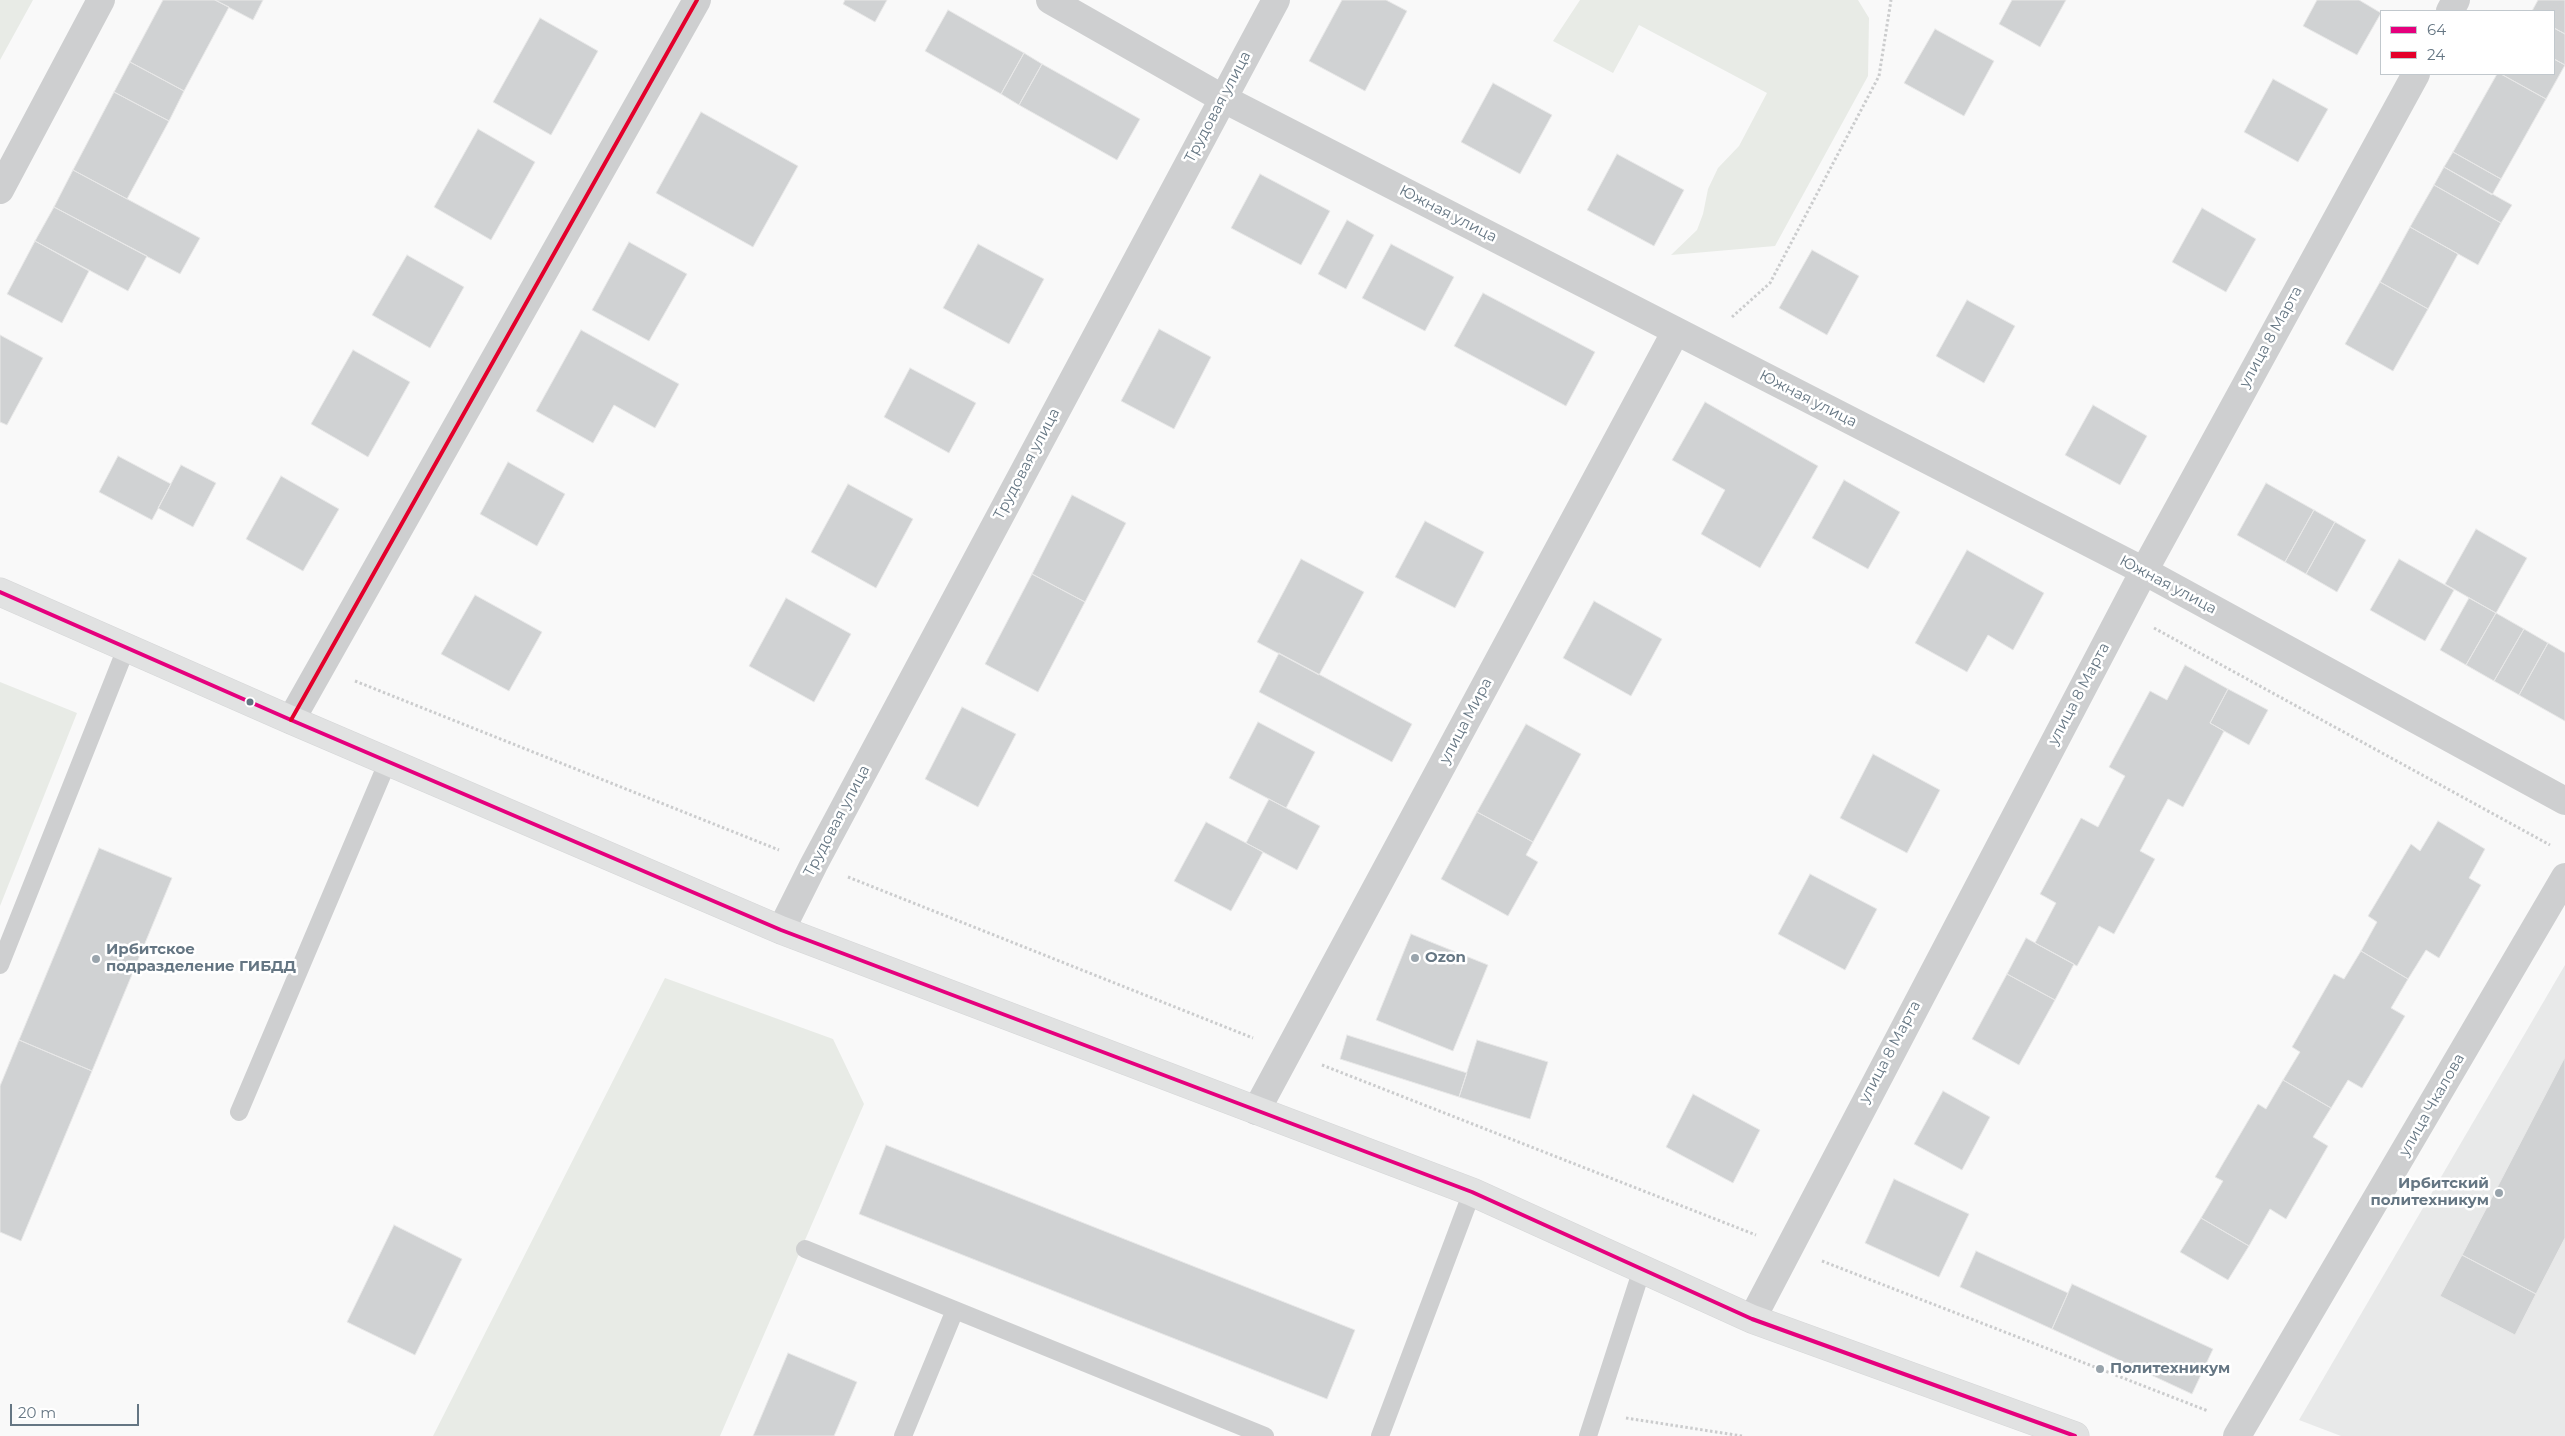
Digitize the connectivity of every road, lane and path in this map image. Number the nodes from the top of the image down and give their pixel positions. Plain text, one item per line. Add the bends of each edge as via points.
1 (101, 0) edge
2 (697, 0) edge
3 (1050, 0) edge
4 (1276, 0) edge
5 (1891, 0) edge
6 (2415, 75) edge
7 (1222, 98) junction
8 (0, 190) edge
9 (1676, 331) junction
10 (1702, 344) junction
11 (2144, 571) junction
12 (0, 592) edge
13 (2123, 611) junction
14 (127, 646) junction
15 (291, 720) junction
16 (388, 761) junction
17 (2565, 801) edge
18 (2556, 849) dead end
19 (2565, 877) edge
20 (782, 930) junction
21 (0, 965) edge
22 (1256, 1111) junction
23 (239, 1112) dead end
24 (1472, 1192) junction
25 (805, 1250) dead end
26 (1642, 1269) junction
27 (954, 1310) junction
28 (1752, 1319) junction
29 (1595, 1414) junction
30 (903, 1436) edge
31 (1265, 1436) edge
32 (1380, 1436) edge
33 (1588, 1436) edge
34 (1742, 1436) edge
35 (2075, 1436) edge
36 (2237, 1436) edge

1 - 8 street
2 - 15 street
3 - 7 street, Южная улица
4 - 7 street, Трудовая улица
5 - 10 path via 1879,76 1770,283
6 - 11 street, улица 8 Марта
7 - 9 street, Южная улица
7 - 20 street, Трудовая улица via 814,864
9 - 10 street, Южная улица
9 - 22 street, улица Мира
10 - 11 street, Южная улица
11 - 13 street, улица 8 Марта
11 - 17 street, Южная улица
12 - 14 street
13 - 18 path
13 - 28 street, улица 8 Марта
14 - 15 street
14 - 21 lane
15 - 16 street
16 - 20 street
16 - 23 lane
19 - 36 street, улица Чкалова
20 - 22 street
22 - 24 street
24 - 26 street
24 - 32 lane
25 - 27 lane
26 - 28 street
26 - 29 lane
27 - 30 lane
27 - 31 lane
28 - 35 street
29 - 33 lane
29 - 34 path

